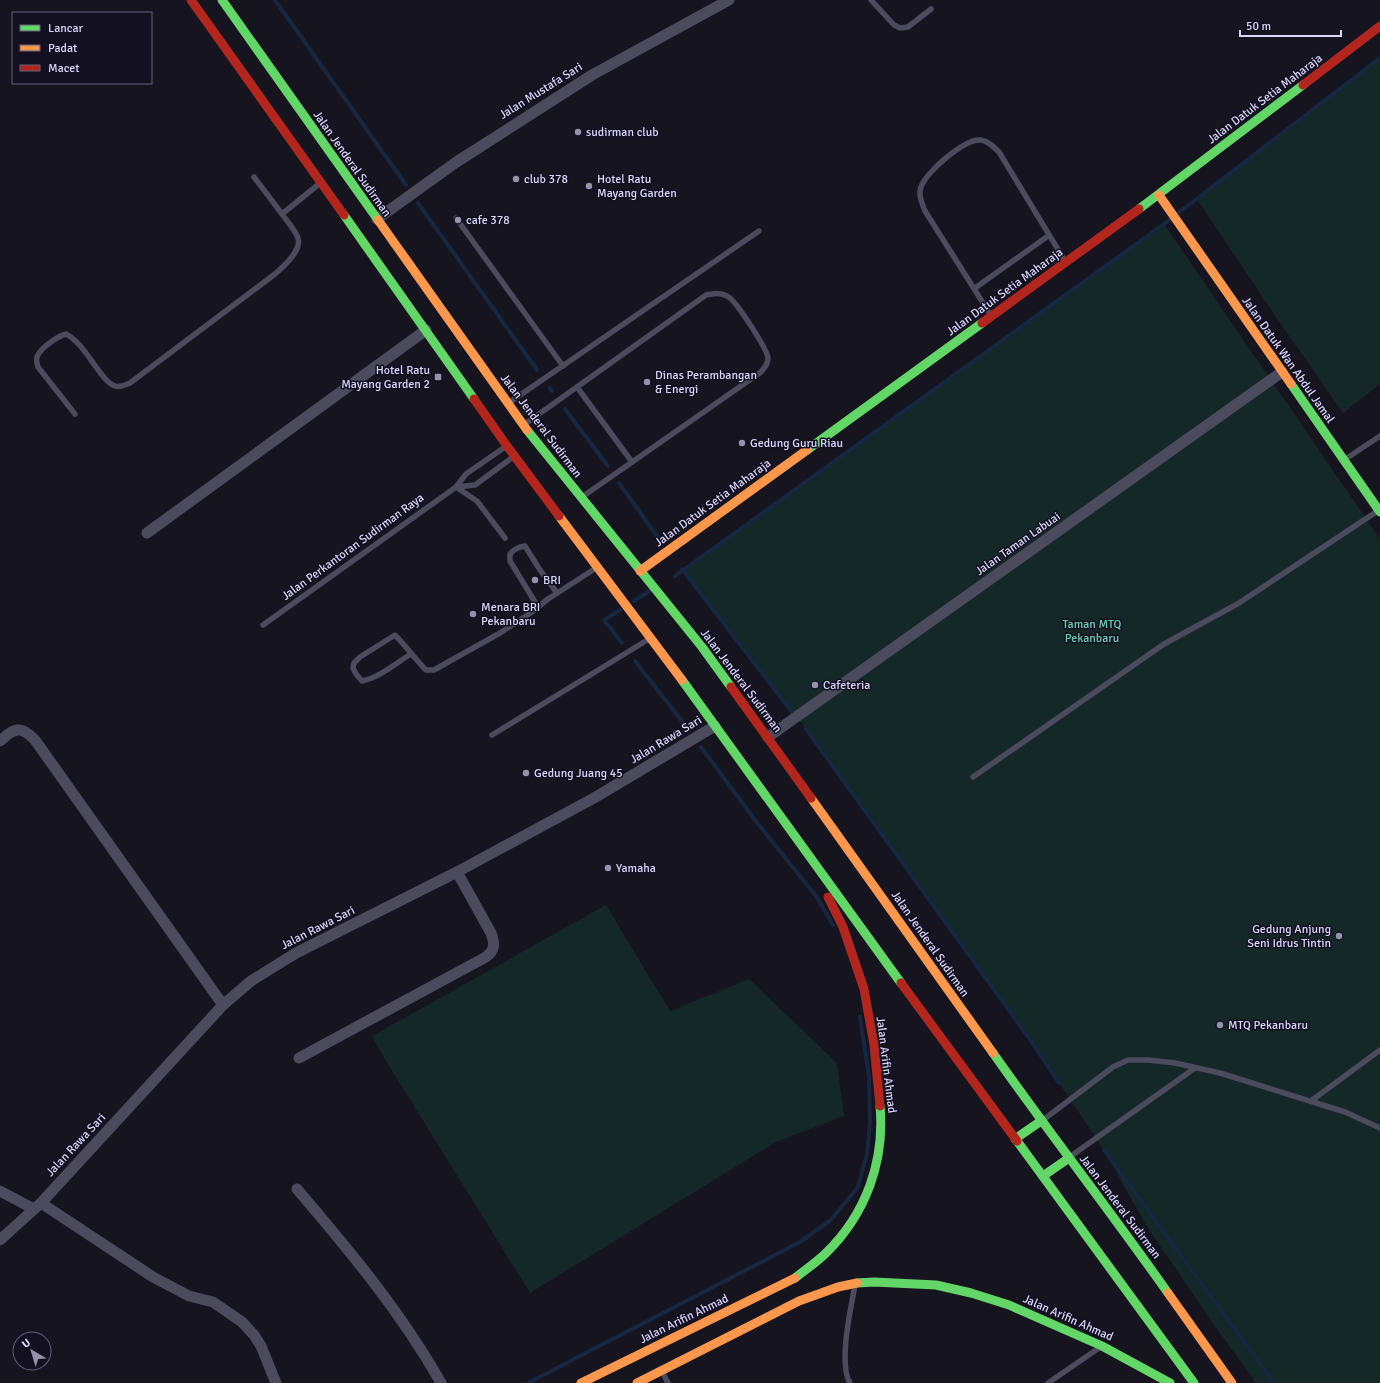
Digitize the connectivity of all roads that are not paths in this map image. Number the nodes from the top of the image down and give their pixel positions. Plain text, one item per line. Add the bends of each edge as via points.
1 (191, 0) edge
2 (222, 0) edge
3 (729, 0) edge
4 (871, 0) edge
5 (931, 9) dead end
6 (1380, 26) edge
7 (254, 177) dead end
8 (321, 182) junction
9 (1159, 195) junction
10 (282, 214) junction
11 (456, 218) dead end
12 (376, 219) junction
13 (759, 231) dead end
14 (1048, 236) junction
15 (1065, 263) junction
16 (975, 288) junction
17 (991, 316) junction
18 (426, 330) junction
19 (563, 366) junction
20 (1282, 372) junction
21 (577, 387) junction
22 (508, 404) junction
23 (75, 414) dead end
24 (523, 425) junction
25 (1380, 436) edge
26 (507, 446) junction
27 (514, 456) junction
28 (1344, 460) junction
29 (632, 462) junction
30 (456, 487) junction
31 (581, 498) junction
32 (1379, 511) edge
33 (147, 533) dead end
34 (505, 538) dead end
35 (598, 567) junction
36 (640, 571) junction
37 (557, 593) junction
38 (538, 607) junction
39 (263, 625) dead end
40 (651, 638) junction
41 (411, 654) junction
42 (715, 726) junction
43 (492, 735) dead end
44 (768, 737) junction
45 (0, 740) edge
46 (973, 777) dead end
47 (799, 841) junction
48 (457, 872) junction
49 (223, 1005) junction
50 (1380, 1050) edge
51 (299, 1058) dead end
52 (1195, 1068) junction
53 (1311, 1101) junction
54 (1041, 1121) junction
55 (1380, 1128) edge
56 (1015, 1139) junction
57 (1069, 1158) junction
58 (1043, 1176) junction
59 (296, 1189) dead end
60 (0, 1191) edge
61 (37, 1206) junction
62 (0, 1240) edge
63 (855, 1283) junction
64 (1102, 1346) junction
65 (662, 1371) junction
66 (276, 1383) edge
67 (440, 1383) edge
68 (581, 1383) edge
69 (638, 1383) edge
70 (668, 1383) edge
71 (850, 1383) edge
72 (1048, 1383) edge
73 (1170, 1383) edge
74 (1194, 1383) edge
75 (1232, 1383) edge

1 - 8 main road
2 - 12 main road, Jalan Jenderal Sudirman
3 - 12 street, Jalan Mustafa Sari via 585,79 455,163
4 - 5 lane via 894,26 900,28 908,26
6 - 9 main road, Jalan Datuk Setia Maharaja
7 - 10 lane
8 - 10 lane
8 - 18 main road
9 - 15 main road, Jalan Datuk Setia Maharaja
9 - 20 main road, Jalan Datuk Wan Abdul Jamal
10 - 23 lane via 298,238 298,245 288,262 130,383 121,387 114,386 106,380 91,358 66,334 54,340 38,354 38,367
11 - 19 lane
12 - 22 main road, Jalan Jenderal Sudirman
13 - 19 lane
14 - 15 lane
14 - 16 lane
14 - 16 lane via 999,152 991,144 981,140 970,142 952,154 925,178 920,188 920,198 925,211
15 - 17 main road, Jalan Datuk Setia Maharaja
16 - 17 lane
17 - 36 main road, Jalan Datuk Setia Maharaja
18 - 26 main road
18 - 33 street
19 - 22 lane
20 - 28 main road, Jalan Datuk Wan Abdul Jamal
20 - 44 street, Jalan Taman Labuai
21 - 24 lane
21 - 29 lane
21 - 29 lane via 706,295 716,293 728,296 739,307 768,357 767,366
22 - 24 main road, Jalan Jenderal Sudirman
24 - 31 main road, Jalan Jenderal Sudirman
25 - 28 lane
26 - 27 main road
26 - 30 lane, Jalan Perkantoran Sudirman Raya via 466,474
27 - 30 lane, Jalan Perkantoran Sudirman Raya via 475,485
27 - 35 main road
28 - 32 main road, Jalan Datuk Wan Abdul Jamal
29 - 31 lane
30 - 34 lane via 477,501
30 - 39 lane, Jalan Perkantoran Sudirman Raya
31 - 36 main road, Jalan Jenderal Sudirman
32 - 46 lane via 1240,603 1164,644
35 - 37 lane
35 - 40 main road
36 - 44 main road, Jalan Jenderal Sudirman via 702,647
37 - 38 lane
37 - 38 lane via 525,546 514,550 510,554 510,561
38 - 41 lane via 500,633 434,670 426,670
40 - 42 main road
40 - 43 lane
41 - 41 lane via 396,636 392,635 360,657 353,668 362,681 368,680
42 - 47 main road
42 - 48 street, Jalan Rawa Sari via 594,798
44 - 54 main road, Jalan Jenderal Sudirman
45 - 49 street via 17,729 23,730 35,740
47 - 56 main road
47 - 68 main road, Jalan Arifin Ahmad via 843,927 864,990 882,1125 878,1162 868,1193 854,1220 836,1242 826,1253 793,1278
48 - 49 street, Jalan Rawa Sari via 296,952 251,981
48 - 51 street via 491,933 494,941 491,953
49 - 61 street, Jalan Rawa Sari
50 - 53 lane
52 - 53 lane via 1220,1073
52 - 54 lane via 1175,1063 1128,1060 1113,1067
52 - 57 lane
53 - 55 lane via 1345,1112
54 - 56 main road
54 - 57 main road, Jalan Jenderal Sudirman
56 - 58 main road
57 - 58 main road
57 - 75 main road, Jalan Jenderal Sudirman via 1128,1236
58 - 74 main road
59 - 67 street via 346,1246 385,1297 426,1357
60 - 61 street
61 - 62 street, Jalan Rawa Sari
61 - 66 street via 153,1278 188,1296 213,1302 242,1322 261,1346
63 - 64 main road, Jalan Arifin Ahmad via 936,1285 971,1293 1008,1305
63 - 65 main road, Jalan Arifin Ahmad via 799,1301
63 - 71 lane via 847,1324 845,1360 847,1379
64 - 72 lane
64 - 73 main road, Jalan Arifin Ahmad
65 - 69 main road, Jalan Arifin Ahmad
65 - 70 lane

